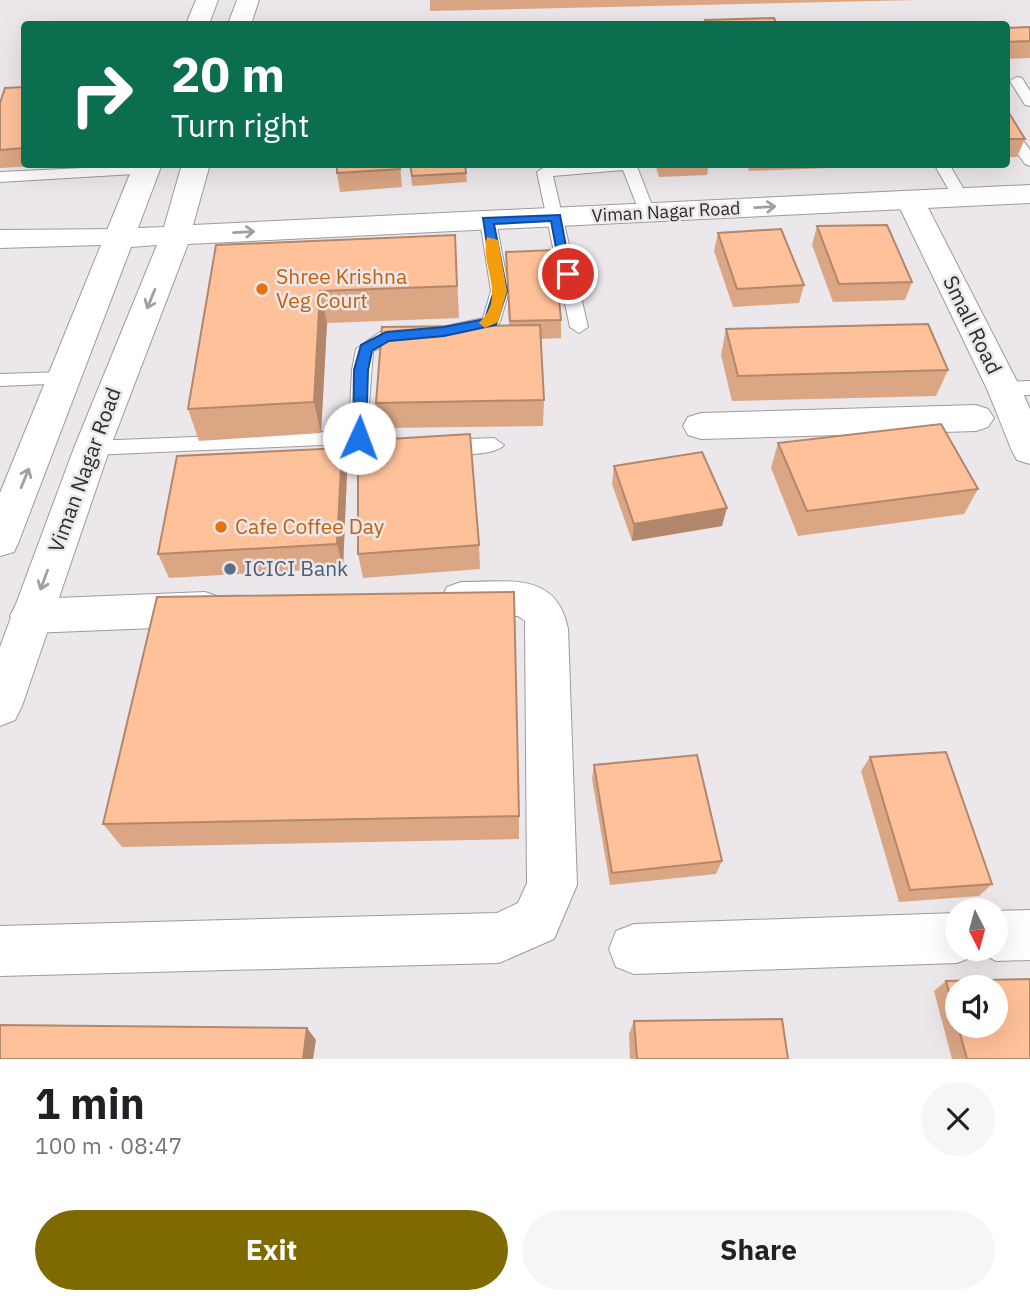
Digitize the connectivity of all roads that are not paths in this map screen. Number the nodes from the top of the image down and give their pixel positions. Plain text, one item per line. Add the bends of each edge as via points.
1 (207, 0) edge
2 (248, 0) edge
3 (199, 21) edge
4 (241, 21) edge
5 (1017, 81) dead end
6 (1030, 102) edge
7 (1010, 133) edge
8 (1030, 161) edge
9 (132, 168) edge
10 (147, 168) edge
11 (195, 168) edge
12 (592, 168) edge
13 (629, 168) edge
14 (943, 168) edge
15 (0, 177) edge
16 (1030, 194) edge
17 (961, 198) junction
18 (911, 200) junction
19 (647, 213) junction
20 (556, 217) junction
21 (488, 220) junction
22 (176, 235) junction
23 (121, 238) junction
24 (0, 239) edge
25 (579, 327) dead end
26 (65, 378) junction
27 (0, 380) edge
28 (1017, 398) edge
29 (976, 418) joint
30 (701, 426) dead end
31 (494, 445) dead end
32 (426, 448) edge
33 (370, 450) edge
34 (1030, 451) edge
35 (90, 454) junction
36 (3, 524) edge
37 (416, 601) edge
38 (251, 607) edge
39 (31, 616) junction
40 (0, 706) edge
41 (1030, 935) edge
42 (1008, 936) edge
43 (945, 938) edge
44 (634, 949) dead end
45 (0, 951) edge

1 - 3 street
2 - 4 street
5 - 6 lane
7 - 8 lane
9 - 15 lane
10 - 23 street
11 - 22 street, Viman Nagar Road
12 - 20 lane via 545,172
13 - 19 lane
14 - 17 lane
16 - 17 street, Viman Nagar Road
17 - 18 street, Viman Nagar Road
19 -> 18 street, Viman Nagar Road
18 - 28 street, Small Road
19 - 20 street, Viman Nagar Road
20 - 21 street, Viman Nagar Road
20 - 25 lane
22 -> 21 street, Viman Nagar Road
21 - 35 lane via 500,291 491,322 444,332 386,336 365,349 359,438
22 - 23 street, Viman Nagar Road
22 -> 35 street, Viman Nagar Road
23 - 24 street, Viman Nagar Road
23 - 26 street
26 - 27 lane
36 -> 26 street
28 - 29 lane
28 - 34 street, Small Road
29 - 30 street
31 - 32 lane
33 - 35 lane
35 -> 39 street, Viman Nagar Road
37 - 45 street via 526,599 544,612 552,885 536,921 499,938
38 - 39 street
39 - 40 street, Viman Nagar Road
41 - 42 street
43 - 44 street

